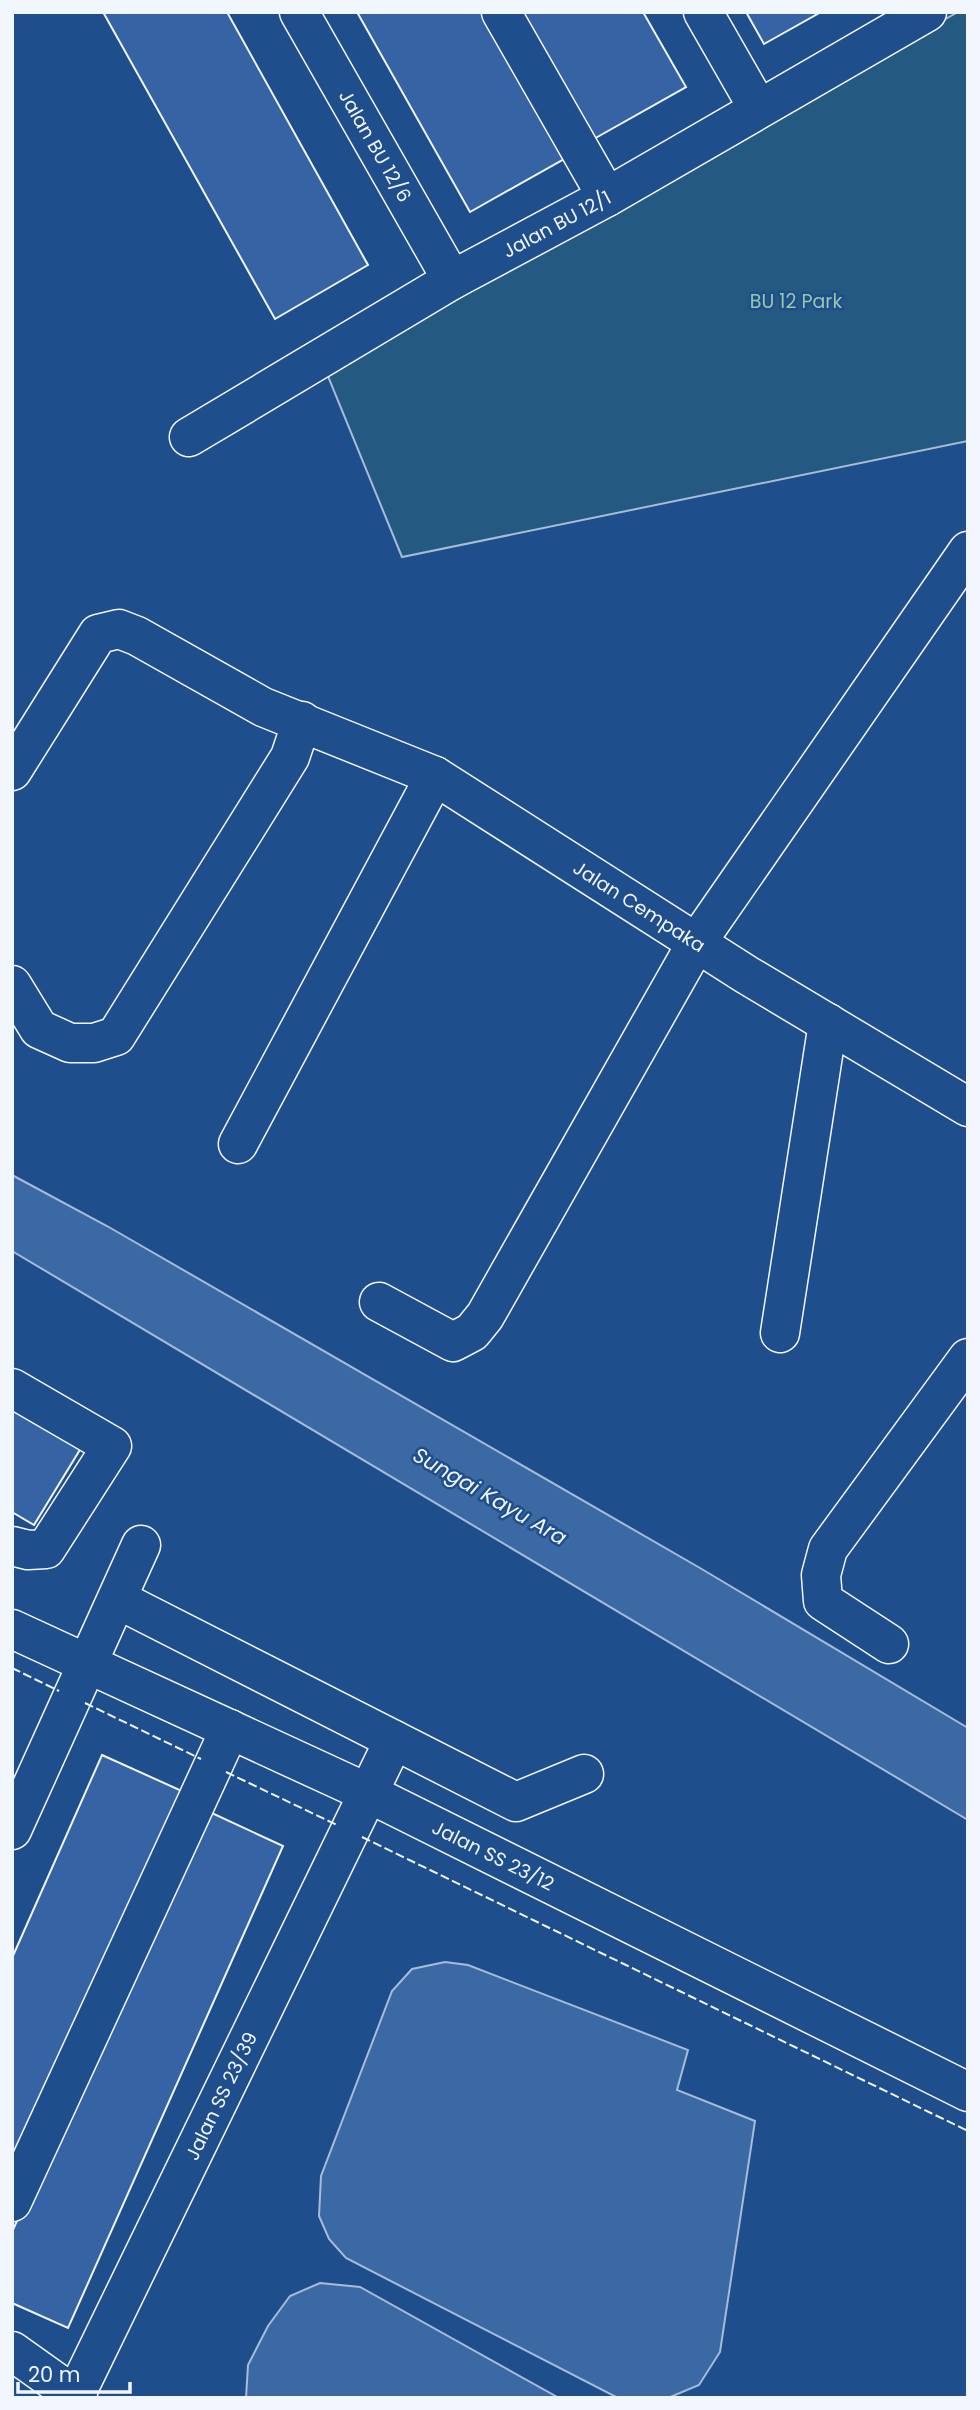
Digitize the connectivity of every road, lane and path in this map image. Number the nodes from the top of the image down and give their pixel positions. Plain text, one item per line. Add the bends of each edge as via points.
1 (299, 12) edge
2 (501, 12) edge
3 (703, 12) edge
4 (903, 18) edge
5 (758, 108) junction
6 (607, 197) junction
7 (452, 280) junction
8 (189, 437) dead end
9 (968, 551) edge
10 (311, 725) junction
11 (12, 771) edge
12 (435, 776) junction
13 (697, 942) junction
14 (12, 985) edge
15 (828, 1023) junction
16 (968, 1107) edge
17 (237, 1144) dead end
18 (379, 1302) dead end
19 (780, 1333) dead end
20 (968, 1358) edge
21 (12, 1388) edge
22 (141, 1545) dead end
23 (12, 1546) edge
24 (117, 1599) junction
25 (12, 1629) edge
26 (889, 1644) dead end
27 (88, 1663) junction
28 (230, 1729) junction
29 (394, 1740) junction
30 (584, 1774) dead end
31 (368, 1793) junction
32 (12, 1830) edge
33 (968, 2092) edge
34 (12, 2202) edge
35 (12, 2351) edge
36 (76, 2397) edge

1 - 7 street, Jalan BU 12/6
2 - 6 street
3 - 5 street
4 - 5 street, Jalan BU 12/1
5 - 6 street, Jalan BU 12/1
6 - 7 street, Jalan BU 12/1
7 - 8 street, Jalan BU 12/1
9 - 13 street
10 - 11 street, Jalan Cempaka via 263,707 119,629 98,634
10 - 12 street, Jalan Cempaka
10 - 14 street via 116,1036 94,1043 70,1043 39,1028
12 - 13 street, Jalan Cempaka
12 - 17 street
13 - 15 street, Jalan Cempaka
13 - 18 street via 472,1332 453,1342
15 - 16 street, Jalan Cempaka
15 - 19 street
20 - 26 street via 828,1549 821,1575 823,1601
21 - 23 street via 112,1446 46,1549
22 - 24 street
24 - 27 street
24 - 29 street
25 - 27 street, Jalan SS 23/12
27 - 28 street, Jalan SS 23/12
27 - 32 street
28 - 31 street, Jalan SS 23/12
28 - 34 street
29 - 30 street via 516,1802
29 - 31 street, Jalan SS 23/39
31 - 33 street, Jalan SS 23/12
31 - 36 street, Jalan SS 23/39
35 - 36 street

